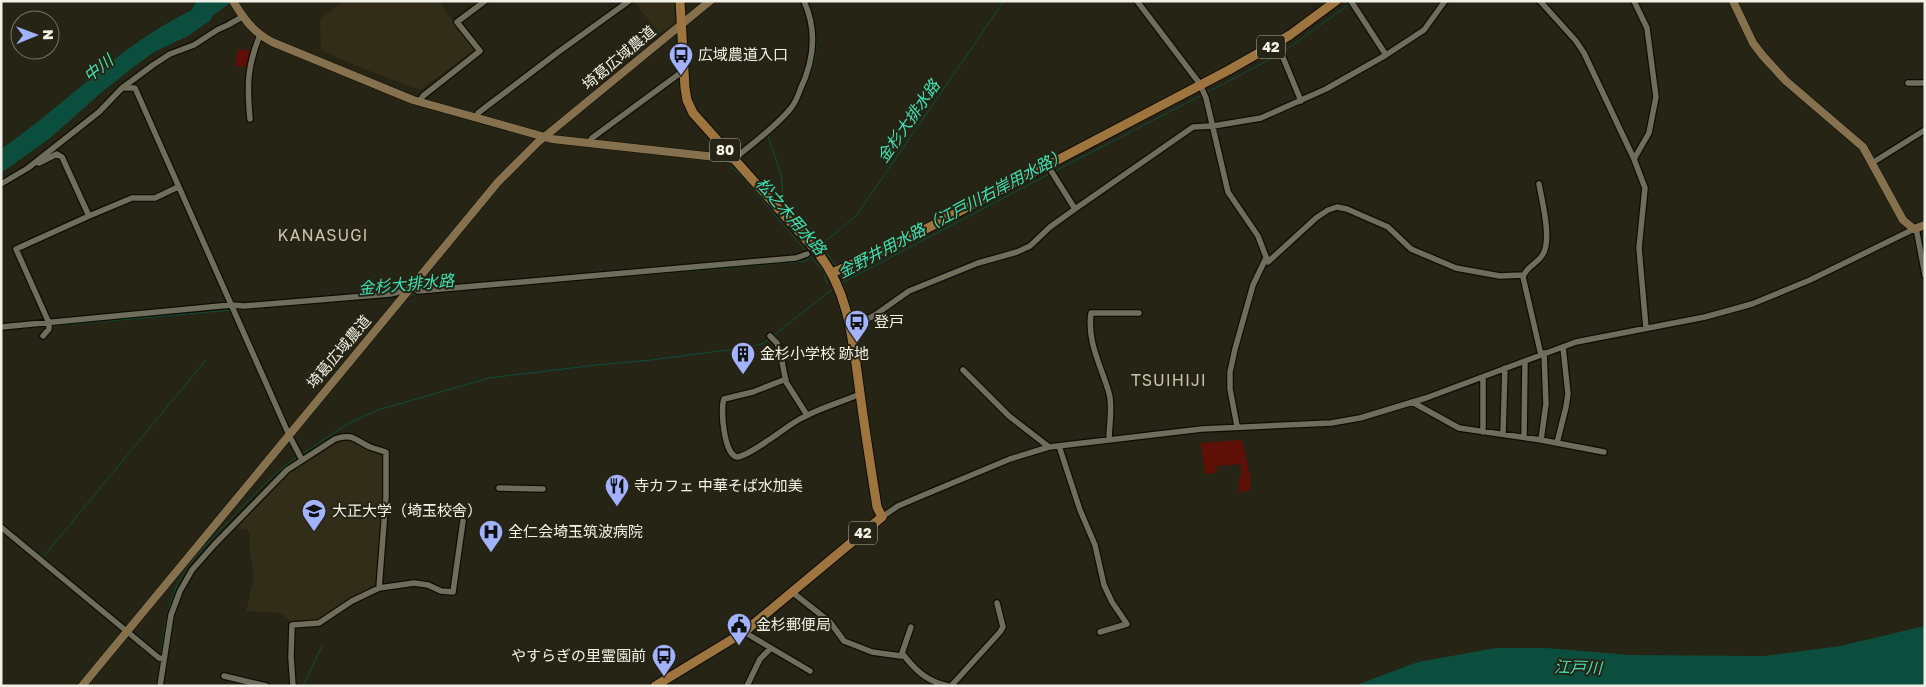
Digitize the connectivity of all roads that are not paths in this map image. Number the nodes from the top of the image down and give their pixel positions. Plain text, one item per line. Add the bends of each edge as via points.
1 (233, 1) edge
2 (485, 1) edge
3 (629, 1) edge
4 (680, 1) edge
5 (710, 1) edge
6 (804, 1) edge
7 (1137, 1) edge
8 (1336, 1) edge
9 (1351, 1) edge
10 (1444, 1) edge
11 (1540, 1) edge
12 (1634, 1) edge
13 (1733, 1) edge
14 (242, 16) junction
15 (681, 24) junction
16 (260, 35) junction
17 (1277, 43) junction
18 (1386, 54) junction
19 (684, 73) junction
20 (1925, 83) edge
21 (1200, 84) junction
22 (1908, 84) dead end
23 (122, 88) junction
24 (1301, 101) junction
25 (420, 102) junction
26 (477, 118) junction
27 (250, 119) dead end
28 (1213, 126) junction
29 (1925, 130) edge
30 (546, 137) junction
31 (589, 143) junction
32 (734, 159) junction
33 (1634, 159) junction
34 (1872, 163) junction
35 (1048, 166) junction
36 (28, 168) junction
37 (1, 184) edge
38 (1540, 184) dead end
39 (178, 187) junction
40 (1075, 209) junction
41 (89, 216) junction
42 (1925, 225) edge
43 (1915, 228) junction
44 (807, 254) dead end
45 (1267, 257) junction
46 (832, 273) junction
47 (1523, 275) junction
48 (1925, 275) edge
49 (410, 289) junction
50 (232, 305) junction
51 (1139, 313) dead end
52 (49, 322) junction
53 (1, 327) edge
54 (851, 328) junction
55 (1646, 328) junction
56 (43, 336) dead end
57 (771, 338) dead end
58 (1563, 346) junction
59 (1543, 354) junction
60 (1525, 360) junction
61 (1505, 368) junction
62 (963, 370) dead end
63 (1483, 377) junction
64 (786, 379) junction
65 (860, 394) junction
66 (1412, 402) junction
67 (807, 415) junction
68 (1237, 426) junction
69 (1483, 432) junction
70 (1503, 434) junction
71 (289, 435) junction
72 (1524, 437) junction
73 (1109, 440) junction
74 (1541, 440) junction
75 (1557, 443) junction
76 (1059, 446) junction
77 (1049, 447) junction
78 (1604, 452) dead end
79 (302, 460) junction
80 (499, 488) dead end
81 (543, 489) dead end
82 (882, 517) junction
83 (462, 520) dead end
84 (1, 527) edge
85 (379, 588) junction
86 (792, 592) junction
87 (997, 603) dead end
88 (911, 626) dead end
89 (127, 631) junction
90 (744, 632) junction
91 (1100, 632) dead end
92 (771, 648) junction
93 (902, 654) junction
94 (161, 658) junction
95 (810, 671) dead end
96 (224, 676) dead end
97 (82, 686) edge
98 (160, 686) edge
99 (266, 686) edge
100 (293, 686) edge
101 (655, 686) edge
102 (747, 686) edge
103 (947, 686) edge
104 (952, 686) edge

1 - 14 street
2 - 25 street via 457,22 480,51 423,96
3 - 26 street via 478,113
4 - 15 main road, 80
5 - 15 street, 埼葛広域農道
6 - 32 street via 814,42 803,84 792,107
7 - 21 street
8 - 17 main road, 42
9 - 18 street
10 - 18 street via 1424,30
11 - 33 street via 1584,53
12 - 33 street via 1647,28 1656,97 1648,132
13 - 34 street via 1753,43 1774,70 1856,140
14 - 16 street
14 - 23 street via 194,45 170,54
15 - 19 main road, 80
15 - 30 street, 埼葛広域農道
16 - 25 street
16 - 27 street via 247,84
17 - 21 main road, 42
17 - 24 street
18 - 24 street
19 - 31 street
19 - 32 main road, 80 via 687,100 693,113
20 - 22 street
21 - 28 street
21 - 35 main road, 42
23 - 36 street via 99,112
23 - 39 street via 135,88
24 - 28 street via 1261,118
25 - 26 street
26 - 30 street
28 - 40 street via 1193,127 1183,133
28 - 45 street via 1228,192 1258,236
29 - 34 street
30 - 31 street
30 - 49 street, 埼葛広域農道 via 498,182
31 - 32 street
32 - 46 main road, 80
33 - 55 street via 1645,188 1639,248
34 - 43 street via 1903,220
35 - 40 street
35 - 46 main road, 42
36 - 37 street
36 - 41 street via 57,154 62,157
38 - 47 street via 1547,242 1543,256
39 - 41 street via 155,198 132,198
39 - 50 street
40 - 54 street via 1030,246 920,287
41 - 52 street via 16,249
42 - 43 street
43 - 48 street
43 - 55 street via 1810,280 1752,304
44 - 49 street via 796,258 506,284
45 - 47 street via 1268,262 1316,218 1337,207 1388,227 1411,249 1456,268 1500,276
45 - 68 street via 1254,285 1234,349 1230,389
46 - 54 main road, 42
47 - 59 street
49 - 50 street via 390,294
49 - 71 street, 埼葛広域農道
50 - 52 street
50 - 71 street
51 - 73 street via 1090,313 1093,346 1110,394
52 - 53 street
52 - 56 street via 49,329
54 - 65 main road, 42
55 - 58 street
57 - 64 street via 780,351
58 - 59 street
58 - 75 street via 1568,394
59 - 60 street
59 - 74 street via 1546,404
60 - 61 street
60 - 72 street
61 - 63 street
61 - 70 street
62 - 77 street via 1009,416
63 - 66 street
63 - 69 street
64 - 67 street
64 - 67 street via 724,400 723,428 730,451 736,456 743,455
65 - 67 street
65 - 82 main road, 42 via 877,507
66 - 68 street via 1343,421
66 - 69 street via 1459,428
68 - 73 street
69 - 70 street
70 - 72 street
71 - 79 street
71 - 89 street, 埼葛広域農道
72 - 74 street
73 - 76 street
74 - 75 street
75 - 78 street
76 - 77 street
76 - 91 street via 1095,545 1104,585 1128,624
77 - 82 street via 1010,459 919,497
79 - 85 street via 335,439 348,436 386,452
79 - 94 street via 287,470 192,570 171,615
80 - 81 street
82 - 86 main road, 42
83 - 85 street via 453,592 448,594 414,583
84 - 89 street
85 - 100 street via 352,600 319,623 292,625
86 - 90 main road, 42
86 - 93 street via 830,622 844,641 872,652
87 - 104 street via 1003,627
88 - 93 street
89 - 94 street
89 - 97 street, 埼葛広域農道
90 - 92 street
90 - 101 main road, 42
92 - 95 street
92 - 102 street via 760,659
93 - 103 street via 919,673
94 - 98 street
96 - 99 street

